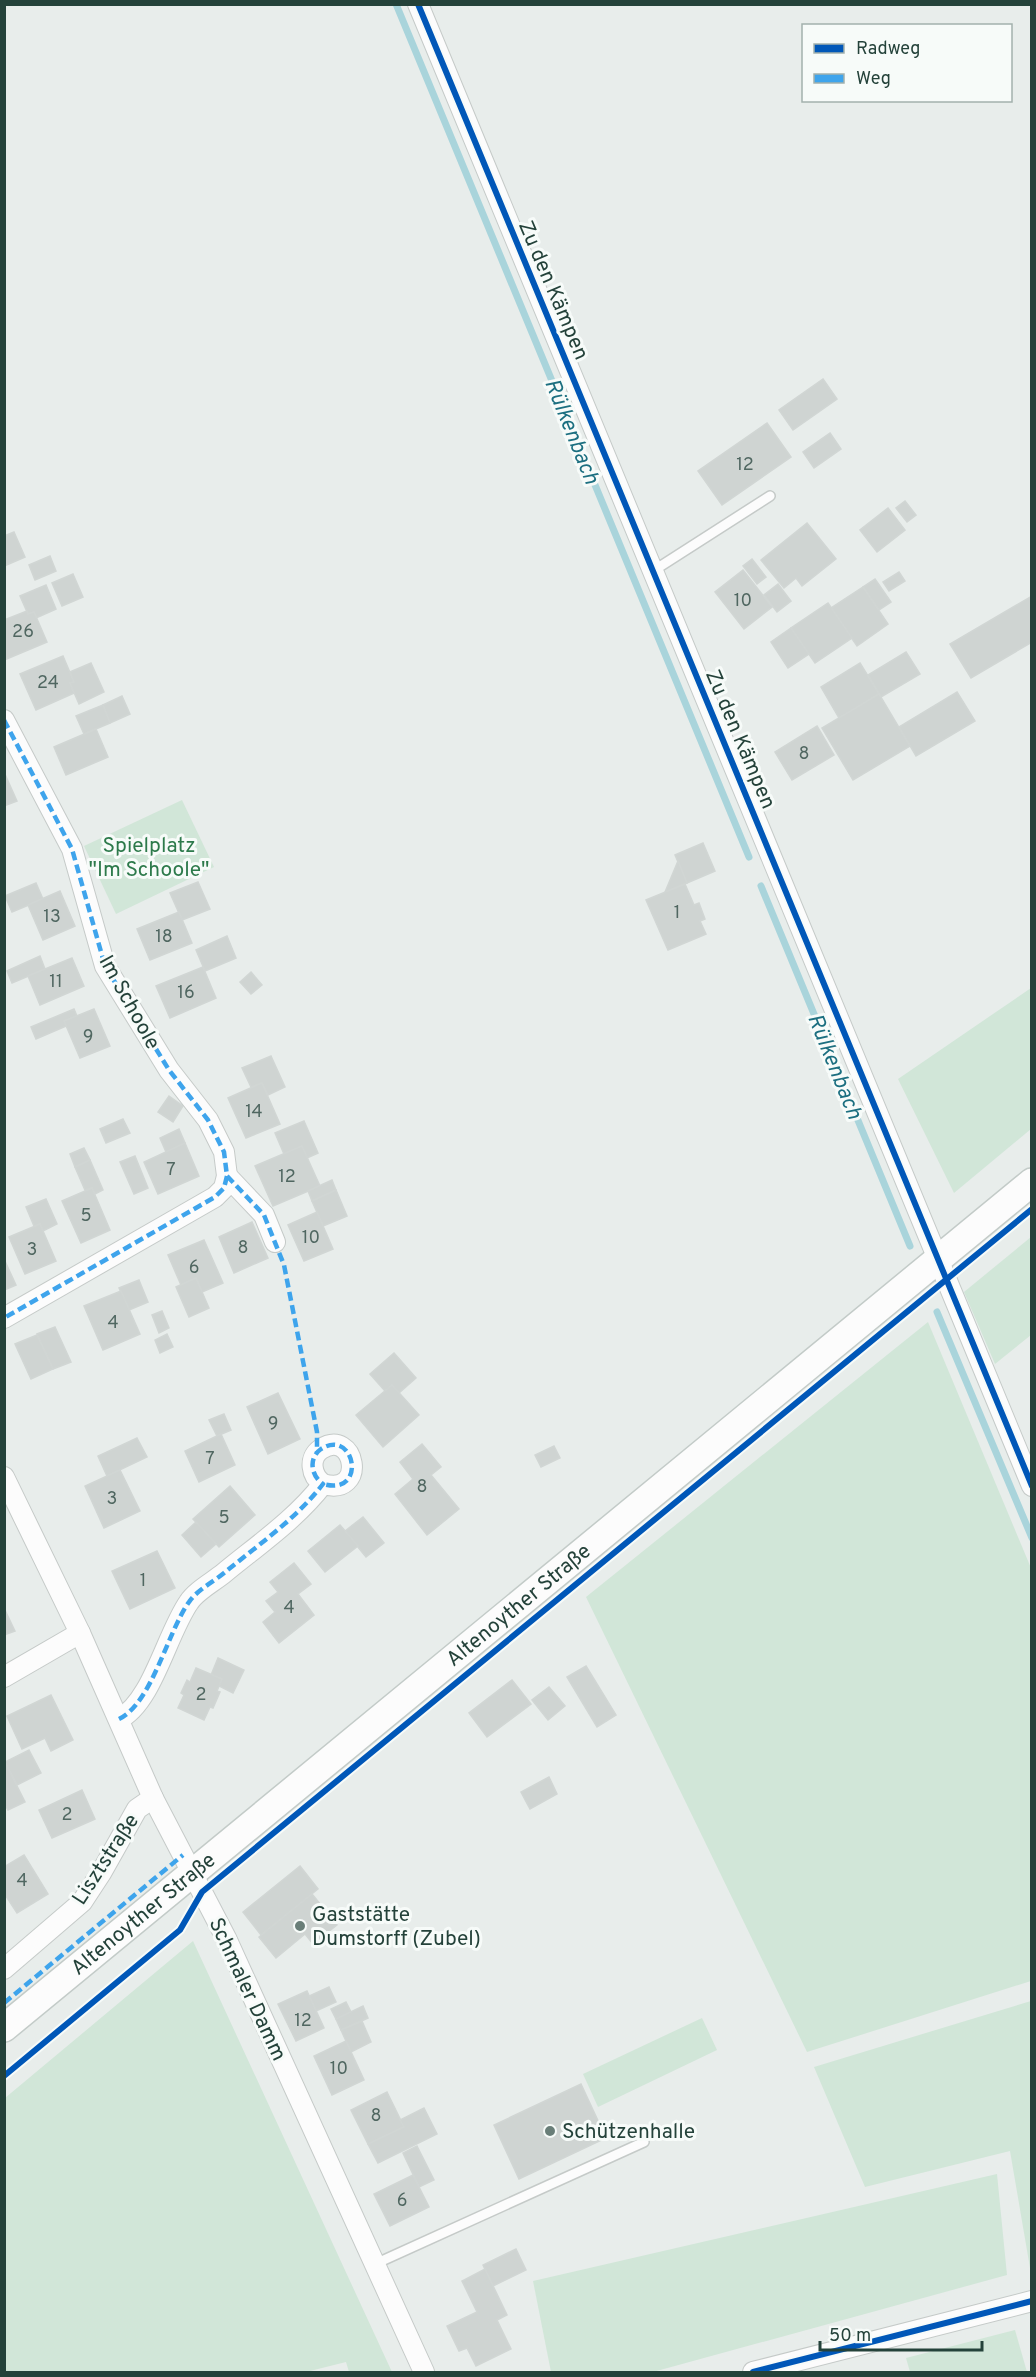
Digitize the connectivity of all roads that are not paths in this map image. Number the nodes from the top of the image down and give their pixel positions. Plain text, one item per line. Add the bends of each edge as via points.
1 (418, 4) edge
2 (770, 496) dead end
3 (653, 571) junction
4 (4, 720) edge
5 (227, 1176) junction
6 (1032, 1182) edge
7 (275, 1242) dead end
8 (939, 1258) junction
9 (4, 1318) edge
10 (4, 1477) edge
11 (323, 1484) dead end
12 (1032, 1486) edge
13 (80, 1633) junction
14 (4, 1677) edge
15 (119, 1719) junction
16 (153, 1798) junction
17 (192, 1873) junction
18 (4, 1970) edge
19 (4, 2028) edge
20 (644, 2142) dead end
21 (375, 2264) junction
22 (1032, 2301) edge
23 (424, 2373) edge
24 (753, 2373) edge

1 - 3 street, Zu den Kämpen
2 - 3 lane
3 - 8 street, Zu den Kämpen
4 - 5 street, Im Schoole via 72,849 105,966 169,1070 208,1120 224,1152
5 - 7 street via 264,1215
5 - 9 street via 224,1188 215,1197
6 - 8 main road, Altenoyther Straße
8 - 12 street, Zu den Kämpen
8 - 17 main road, Altenoyther Straße
10 - 13 street, Schmaler Damm
11 - 15 street via 306,1506 190,1600 153,1676 130,1714
13 - 14 street
13 - 15 street, Schmaler Damm
15 - 16 street, Schmaler Damm
16 - 17 street, Schmaler Damm
16 - 18 street, Lisztstraße via 137,1809 82,1902
17 - 19 main road, Altenoyther Straße
17 - 21 street, Schmaler Damm via 226,1938
20 - 21 lane
21 - 23 street, Schmaler Damm
22 - 24 street

